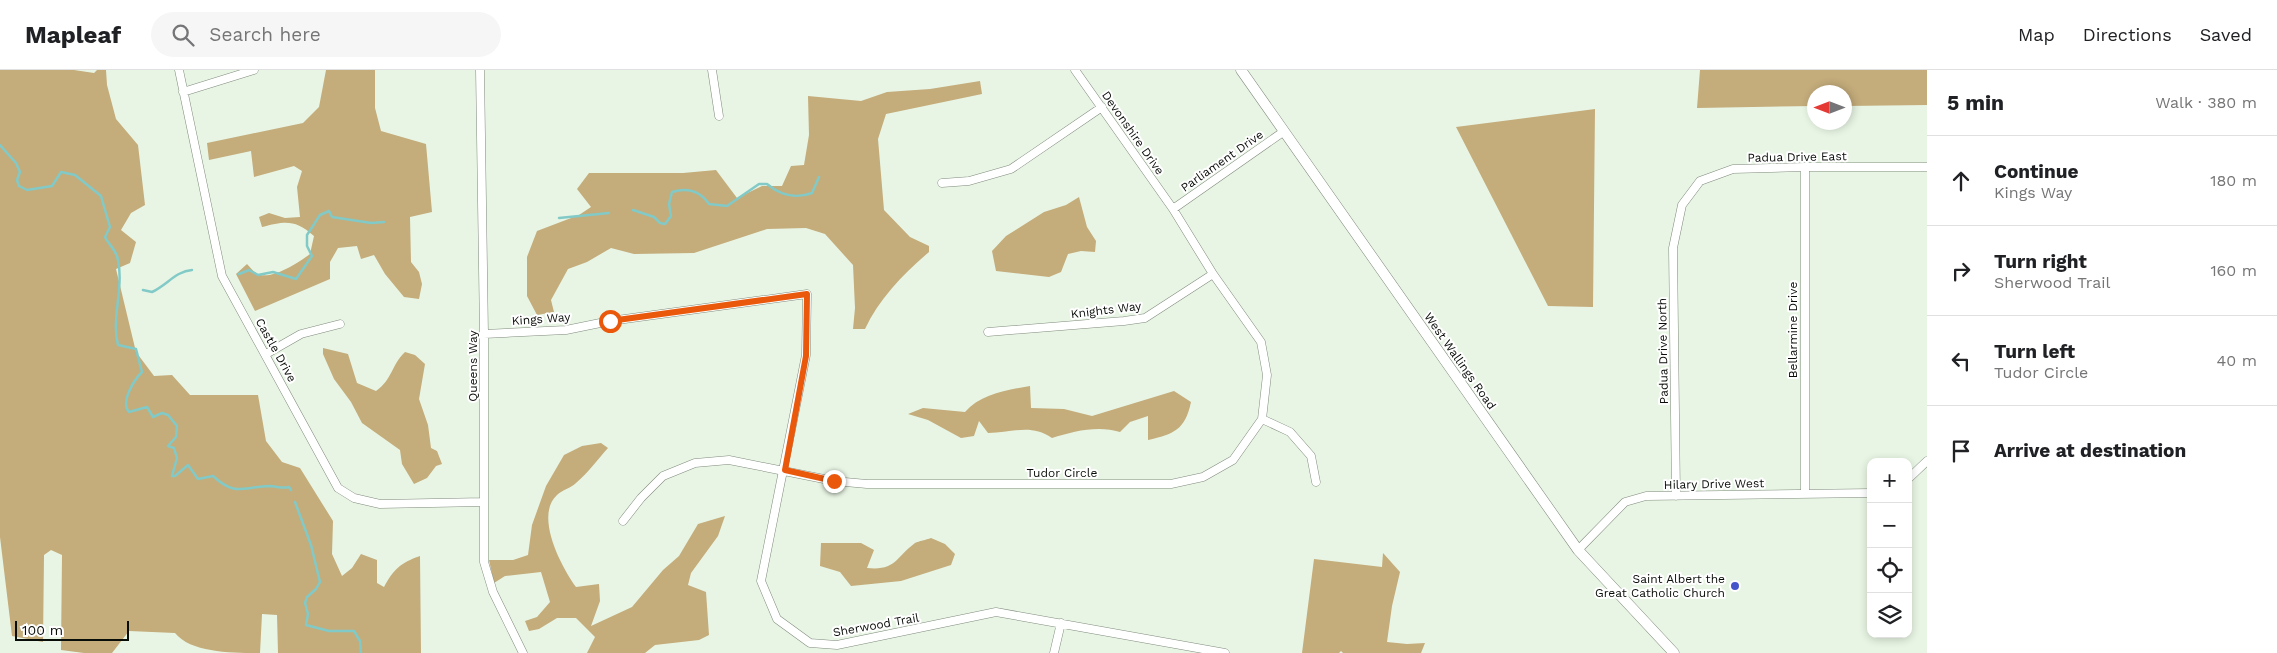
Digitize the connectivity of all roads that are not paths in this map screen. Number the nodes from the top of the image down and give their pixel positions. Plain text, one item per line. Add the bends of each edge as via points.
1 (179, 70) edge
2 (254, 70) edge
3 (480, 70) edge
4 (712, 70) edge
5 (1075, 70) edge
6 (1240, 70) edge
7 (184, 92) junction
8 (1102, 107) junction
9 (719, 116) dead end
10 (1283, 132) junction
11 (1805, 166) junction
12 (1927, 166) edge
13 (942, 183) dead end
14 (1682, 205) joint
15 (1173, 209) junction
16 (1213, 274) junction
17 (807, 294) joint
18 (340, 324) dead end
19 (988, 332) dead end
20 (484, 334) junction
21 (266, 354) junction
22 (1262, 419) junction
23 (1927, 461) edge
24 (785, 470) junction
25 (1912, 476) edge
26 (1316, 482) dead end
27 (1805, 493) junction
28 (1867, 493) edge
29 (1676, 496) junction
30 (484, 502) junction
31 (623, 520) dead end
32 (1578, 550) junction
33 (1061, 623) junction
34 (523, 653) edge
35 (1054, 653) edge
36 (1225, 653) edge
37 (1674, 653) edge

1 - 7 street, Castle Drive
2 - 7 street
3 - 20 street, Queens Way
4 - 9 street
5 - 8 street, Devonshire Drive
6 - 10 street, West Wallings Road
7 - 21 street, Castle Drive via 222,276
8 - 13 street via 1011,169 969,181
8 - 15 street, Devonshire Drive
10 - 15 street, Parliament Drive
10 - 32 street, West Wallings Road
11 - 12 street, Padua Drive East
11 - 14 street, Padua Drive East via 1733,170 1700,182
11 - 27 street, Bellarmine Drive
14 - 29 street, Padua Drive North via 1673,248
15 - 16 street, Tudor Circle
16 - 19 street, Knights Way via 1145,318
16 - 22 street, Tudor Circle via 1260,342 1268,376
17 - 20 street, Kings Way via 566,330
17 - 24 street, Sherwood Trail via 806,356
18 - 21 street via 301,334
20 - 30 street, Queens Way
21 - 30 street, Castle Drive via 338,488 354,498 380,504
22 - 24 street, Tudor Circle via 1232,460 1203,477 1171,484 867,484 834,481
22 - 26 street via 1290,432 1311,456
23 - 25 street
24 - 31 street, Tudor Circle via 728,460 695,463 664,476
24 - 33 street, Sherwood Trail via 761,581 777,619 810,643 837,645 996,612
27 - 28 street, Hilary Drive West
27 - 29 street, Hilary Drive West
29 - 32 street, Hilary Drive West via 1646,496 1625,502
30 - 34 street, Queens Way via 484,562 493,592
32 - 37 street, West Wallings Road
33 - 35 street
33 - 36 street, Sherwood Trail

